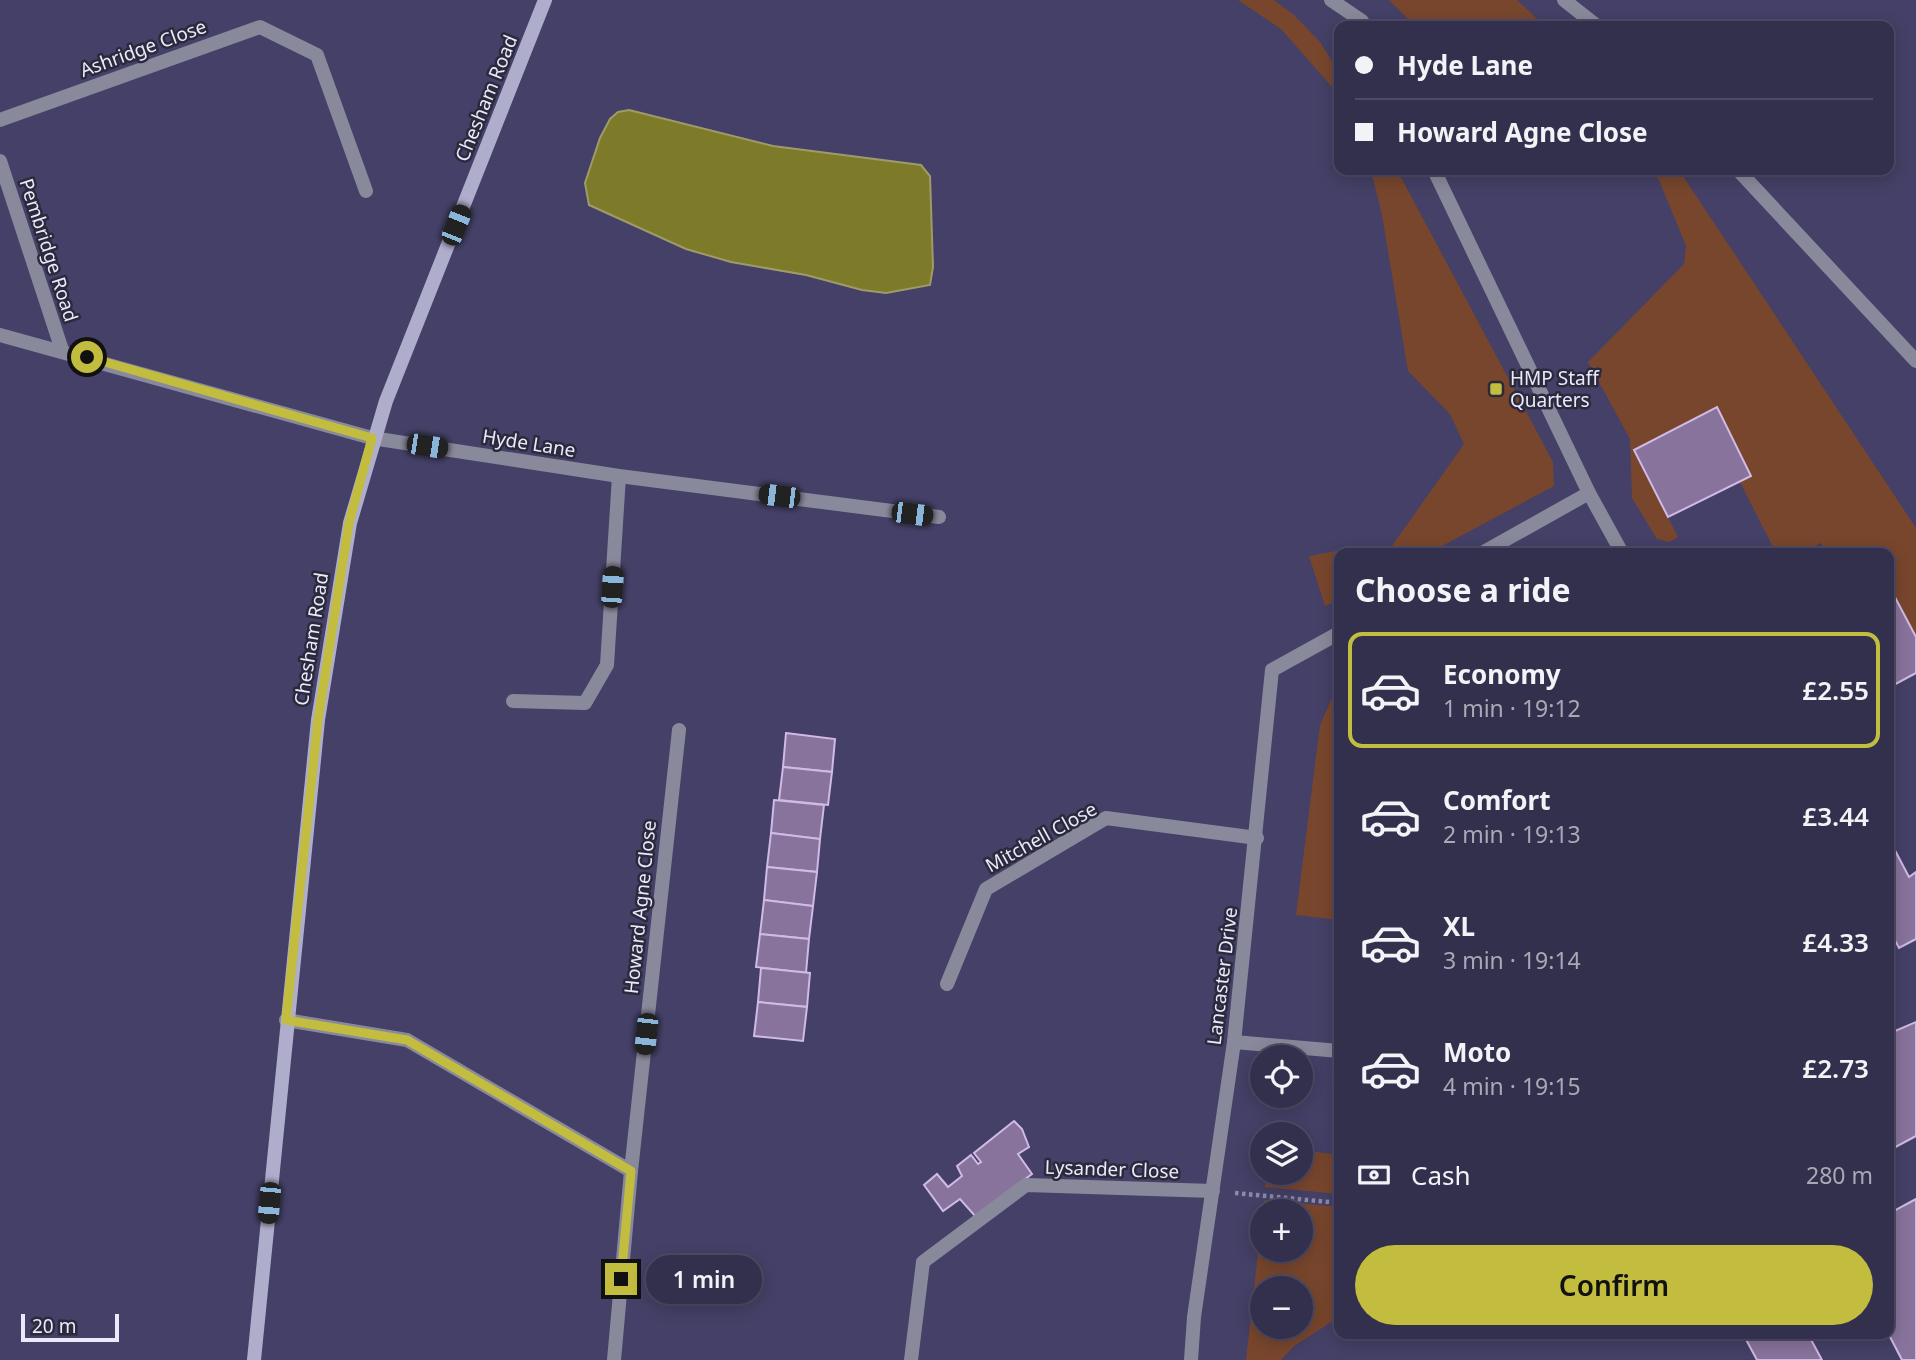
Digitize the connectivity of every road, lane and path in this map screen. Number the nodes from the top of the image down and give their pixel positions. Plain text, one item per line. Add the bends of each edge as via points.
1 (545, 0) edge
2 (1331, 0) edge
3 (1564, 0) edge
4 (1362, 21) edge
5 (1591, 21) edge
6 (0, 120) edge
7 (0, 161) edge
8 (1436, 175) edge
9 (1743, 175) edge
10 (366, 191) dead end
11 (0, 335) edge
12 (62, 350) junction
13 (1916, 361) edge
14 (372, 438) junction
15 (619, 476) junction
16 (1589, 493) junction
17 (939, 517) dead end
18 (1491, 548) edge
19 (1619, 548) edge
20 (1334, 636) edge
21 (513, 701) dead end
22 (679, 730) dead end
23 (1257, 838) junction
24 (947, 984) dead end
25 (286, 1020) junction
26 (1234, 1042) junction
27 (1334, 1051) edge
28 (631, 1171) junction
29 (1213, 1191) junction
30 (1334, 1203) edge
31 (254, 1360) edge
32 (614, 1360) edge
33 (911, 1360) edge
34 (1191, 1360) edge

1 - 14 main road, Chesham Road
2 - 4 street
3 - 5 street
6 - 10 street, Ashridge Close via 260,27 317,55
7 - 12 street, Pembridge Road
8 - 16 street
9 - 13 street
11 - 12 street, Hyde Lane
12 - 14 street, Hyde Lane
14 - 15 street, Hyde Lane
14 - 25 main road, Chesham Road via 349,523 318,720
15 - 17 street, Hyde Lane
15 - 21 street via 607,665 585,702
16 - 18 street
16 - 19 street
20 - 23 street, Lancaster Drive via 1272,670
22 - 28 street, Howard Agne Close
23 - 24 street, Mitchell Close via 1106,818 986,889
23 - 26 street, Lancaster Drive
25 - 28 street via 407,1040
25 - 31 main road, Chesham Road
26 - 27 street
26 - 29 street, Lancaster Drive
28 - 32 street, Howard Agne Close
29 - 30 path
29 - 33 street, Lysander Close via 1026,1185 923,1262
29 - 34 street, Lancaster Drive

